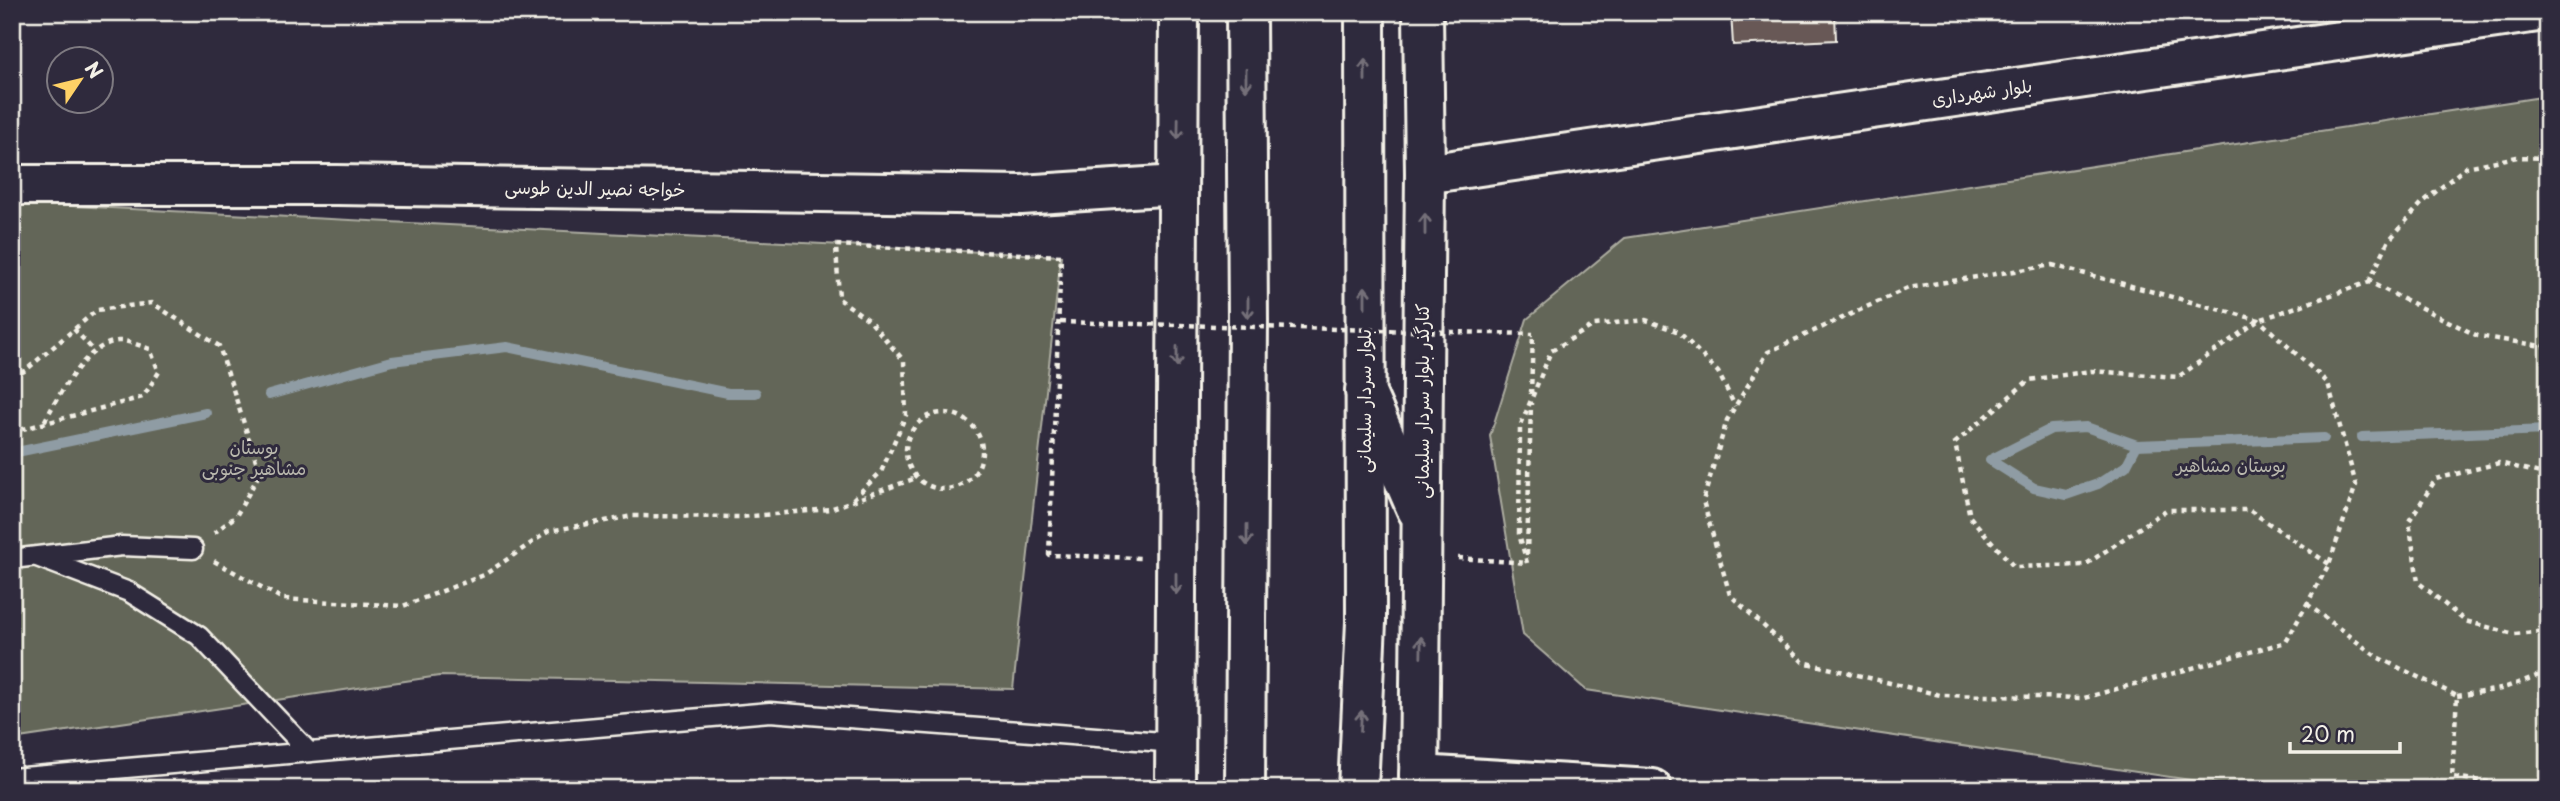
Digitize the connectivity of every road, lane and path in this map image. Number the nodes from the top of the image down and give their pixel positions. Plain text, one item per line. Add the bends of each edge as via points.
1 (1179, 12) edge
2 (1246, 12) edge
3 (1364, 12) edge
4 (1423, 12) edge
5 (2538, 12) edge
6 (2548, 158) edge
7 (1425, 174) junction
8 (12, 185) edge
9 (1178, 185) junction
10 (2369, 282) junction
11 (2259, 320) junction
12 (1060, 322) junction
13 (74, 329) junction
14 (2548, 347) edge
15 (93, 351) junction
16 (12, 378) edge
17 (1364, 391) junction
18 (1531, 399) junction
19 (1736, 407) junction
20 (43, 424) junction
21 (12, 432) edge
22 (2548, 475) edge
23 (916, 478) junction
24 (850, 502) junction
25 (1422, 538) junction
26 (193, 549) junction
27 (37, 557) junction
28 (12, 559) edge
29 (1176, 559) junction
30 (1527, 563) junction
31 (2329, 564) junction
32 (2307, 604) junction
33 (2548, 631) edge
34 (2548, 672) edge
35 (2457, 696) junction
36 (1176, 743) junction
37 (309, 752) junction
38 (12, 778) edge
39 (1419, 782) edge
40 (1175, 789) edge
41 (1245, 789) edge
42 (1358, 789) edge
43 (1652, 789) edge
44 (2542, 789) edge

1 -> 9 street
2 -> 41 street
17 -> 3 street, بلوار سردار سلیمانی
4 - 7 street, کنارگذر بلوار سردار سلیمانی
5 - 7 street, بلوار شهرداری
6 - 10 path via 2517,157 2466,167 2422,203 2389,240
25 -> 7 street, کنارگذر بلوار سردار سلیمانی
8 - 9 street, خواجه نصیر الدین طوسی via 1021,195
9 -> 29 street
10 - 11 path
10 - 14 path via 2478,336
11 - 19 path via 2052,265 1908,288 1768,352
11 - 31 path via 2328,383 2356,485
11 - 31 path via 2178,377 2091,371 2029,380 1955,443 1970,517 2014,566 2085,565 2166,510 2249,510
12 - 18 path, bridge via 1533,334
12 - 24 path via 1061,256 836,245 839,299 869,320 904,361 906,415 881,472
12 - 29 path via 1049,555
13 - 15 path
13 - 16 path
13 - 26 path via 97,310 152,303 219,346 260,473 236,516
15 - 20 path via 62,389
15 - 20 path via 119,341 150,349 159,372 143,397
17 - 25 street
42 -> 17 street, بلوار سردار سلیمانی via 1366,622
18 - 19 path via 1551,351 1594,325 1646,320 1679,332 1718,372
18 - 30 path
18 - 30 path via 1520,427 1518,534
19 - 32 path via 1727,421 1703,501 1730,595 1803,662 1940,695 2084,698 2287,642
20 - 21 path
22 - 33 path via 2499,463 2436,479 2409,521 2418,582 2465,621 2514,635
23 - 23 path via 905,452 914,426 939,413 967,421 982,446 974,476 945,490
23 - 24 path
24 - 26 path via 830,509 741,517 633,516 550,531 484,575 402,606 284,598
25 - 30 path
39 -> 25 street, کنارگذر بلوار سردار سلیمانی
26 - 27 lane via 122,546
27 - 28 lane
27 - 37 lane via 129,592 199,636
29 -> 36 street
31 - 32 path
32 - 35 path via 2377,657
34 - 35 path via 2501,689
35 - 44 path via 2452,777
36 - 37 lane via 770,712
36 - 40 street
37 - 38 lane
39 - 43 street

